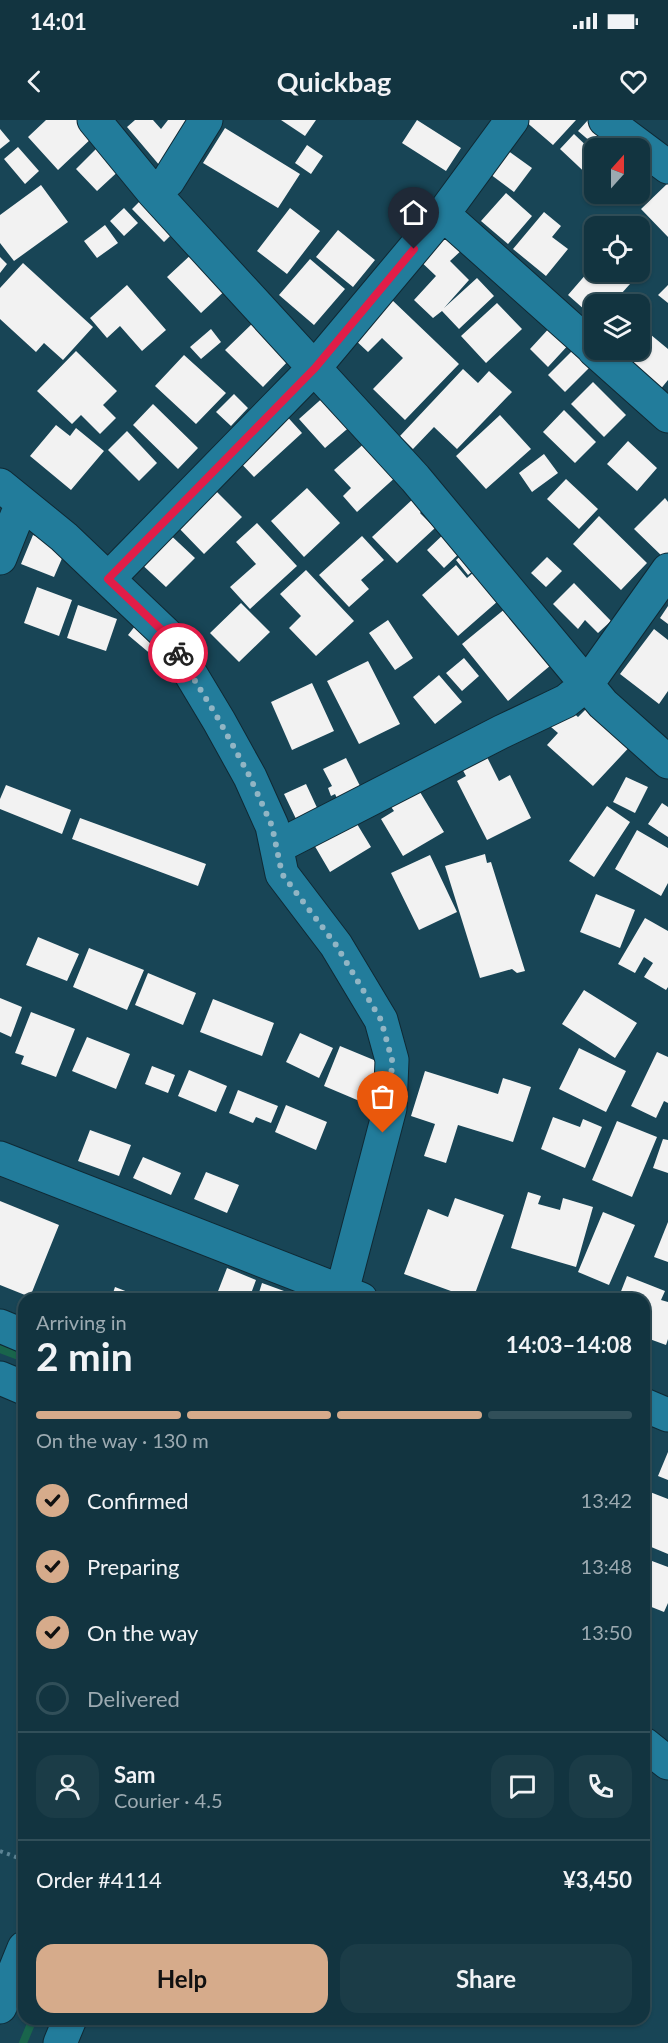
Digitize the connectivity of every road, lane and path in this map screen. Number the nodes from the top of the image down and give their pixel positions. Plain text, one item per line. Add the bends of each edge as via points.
1 (206, 120) edge
2 (512, 120) edge
3 (605, 120) edge
4 (102, 123) edge
5 (668, 167) edge
6 (153, 192) junction
7 (443, 214) junction
8 (584, 340) edge
9 (606, 360) edge
10 (315, 368) junction
11 (668, 416) edge
12 (11, 494) edge
13 (0, 558) edge
14 (668, 570) edge
15 (108, 579) junction
16 (587, 684) junction
17 (668, 762) edge
18 (278, 847) junction
19 (0, 1158) edge
20 (338, 1293) edge
21 (349, 1293) edge
22 (0, 1326) edge
23 (18, 1334) edge
24 (0, 1378) edge
25 (18, 1386) edge
26 (650, 1408) edge
27 (668, 1415) edge
28 (650, 1748) edge
29 (668, 1762) edge
30 (0, 1851) edge
31 (18, 1858) edge
32 (18, 1963) edge
33 (0, 2007) edge
34 (68, 2025) edge
35 (60, 2043) edge

1 - 6 street via 168,181
2 - 7 street
3 - 5 street
4 - 6 street
6 - 10 street
7 - 8 street
7 - 10 street
9 - 11 street
10 - 15 street
10 - 16 street via 415,478
12 - 13 street
12 - 15 street
14 - 16 street
15 - 18 street via 168,636 250,777
16 - 17 street via 603,704
16 - 18 street via 566,701
18 - 21 street via 282,874 358,981 381,1020 392,1060 390,1108
19 - 20 street
22 - 23 street
24 - 25 street
26 - 27 street
28 - 29 street
30 - 31 path
32 - 33 street
34 - 35 street

